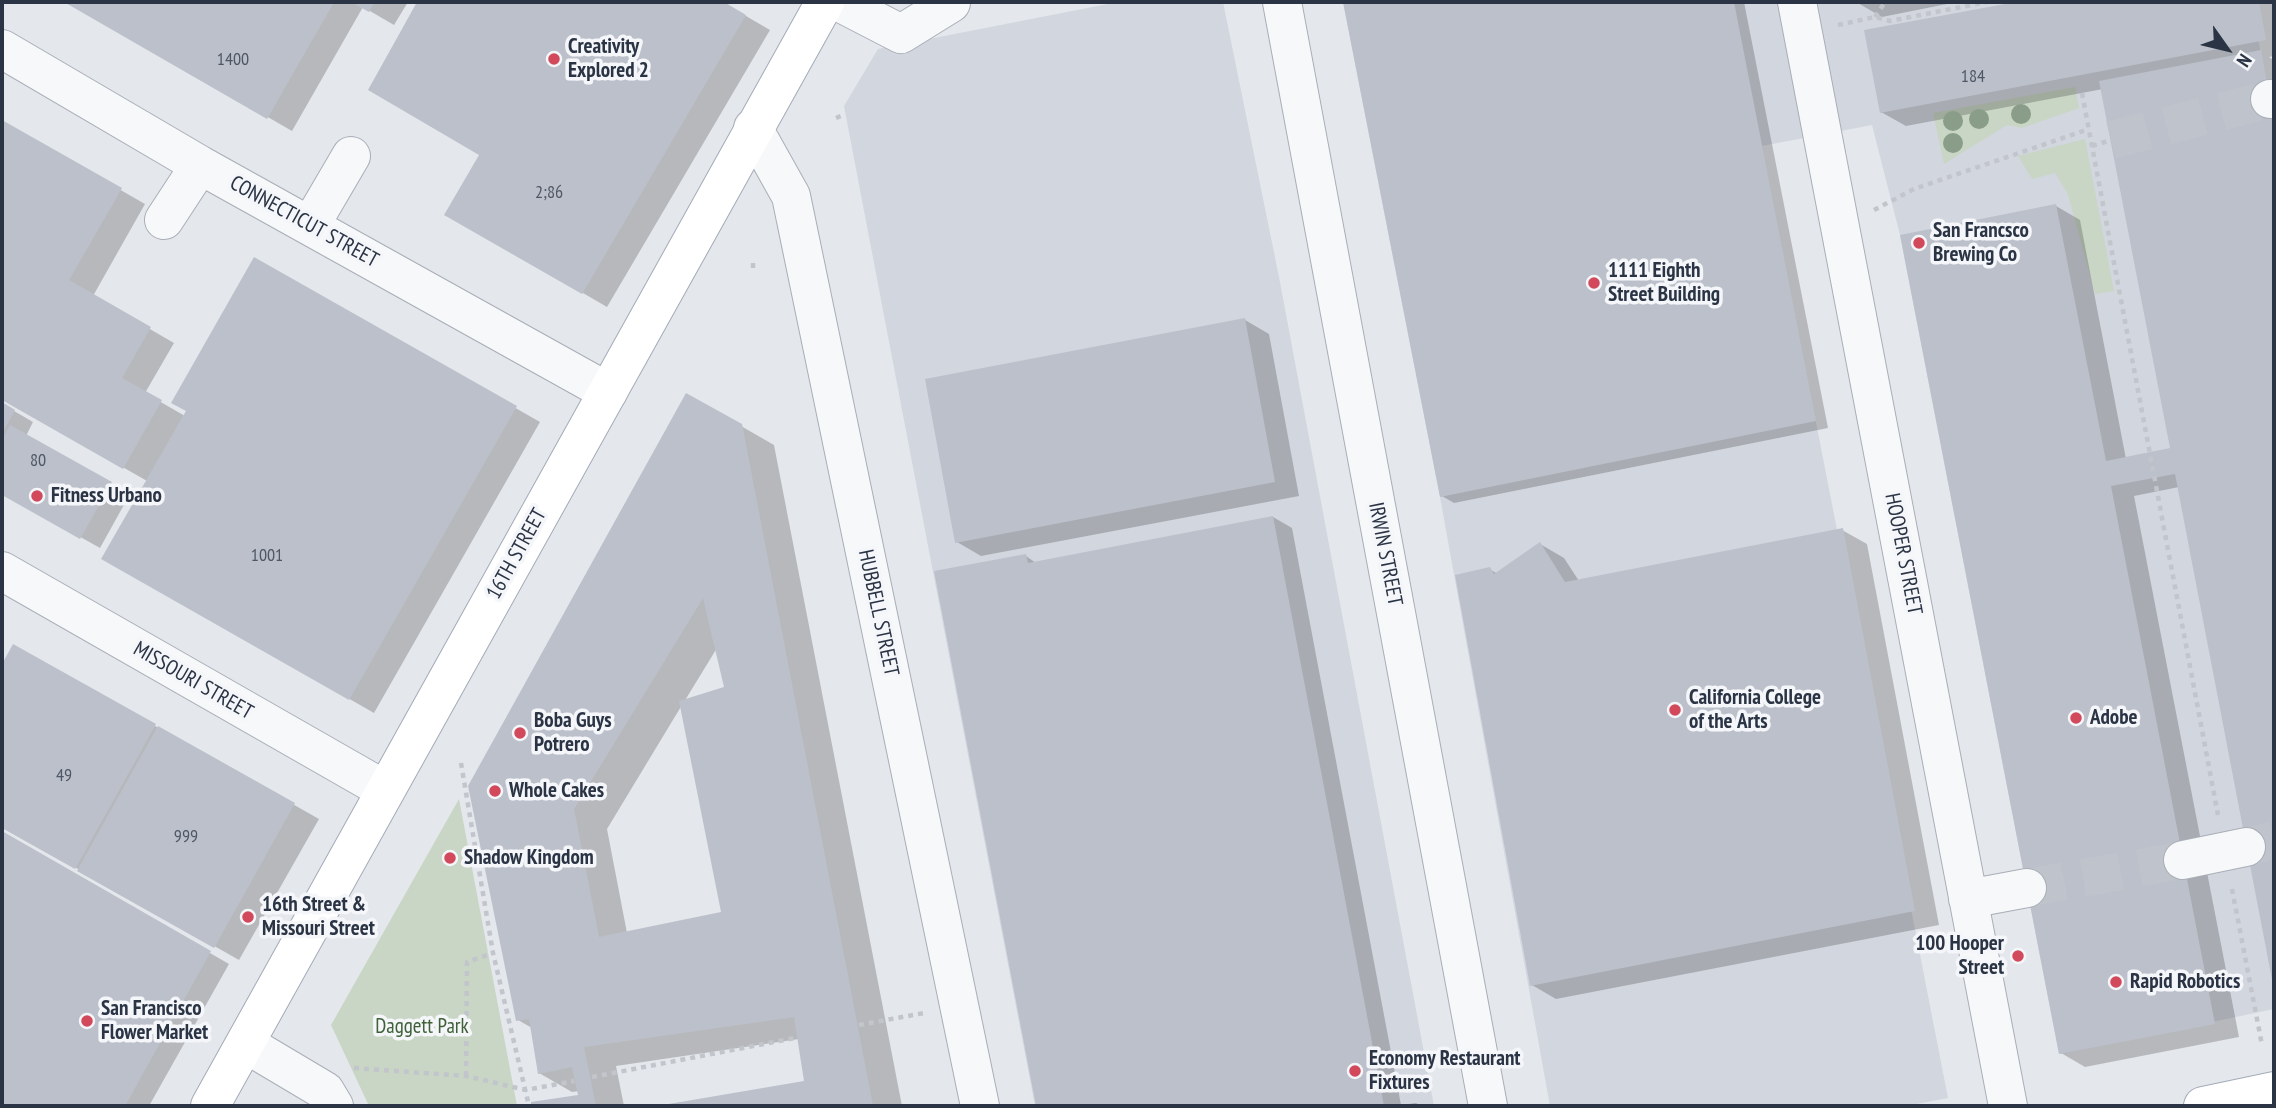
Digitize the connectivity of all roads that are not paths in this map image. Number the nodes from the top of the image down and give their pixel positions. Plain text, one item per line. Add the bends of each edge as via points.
1 (825, 2) edge
2 (839, 2) edge
3 (1282, 2) edge
4 (1797, 2) edge
5 (951, 3) edge
6 (2, 49) edge
7 (753, 128) junction
8 (351, 156) dead end
9 (200, 164) junction
10 (164, 220) dead end
11 (310, 226) junction
12 (608, 392) junction
13 (2, 571) edge
14 (385, 790) junction
15 (2235, 849) tunnel mouth
16 (2183, 860) tunnel mouth
17 (2027, 888) tunnel mouth
18 (1968, 899) junction
19 (246, 1044) junction
20 (2274, 1091) edge
21 (210, 1106) edge
22 (334, 1106) edge
23 (980, 1106) edge
24 (1488, 1106) edge
25 (2008, 1106) edge
26 (2203, 1106) edge

1 - 7 main road, 16TH STREET
2 - 5 street via 901,34
3 - 24 street, IRWIN STREET
4 - 18 street, HOOPER STREET
6 - 9 street, CONNECTICUT STREET
7 - 12 main road, 16TH STREET
7 - 23 street, HUBBELL STREET via 791,196
8 - 11 street
9 - 10 street
9 - 11 street, CONNECTICUT STREET
11 - 12 street, CONNECTICUT STREET
12 - 14 main road, 16TH STREET
13 - 14 street, MISSOURI STREET
14 - 19 main road, 16TH STREET
15 - 16 street
17 - 18 street
18 - 25 street, HOOPER STREET
19 - 21 main road, 16TH STREET
19 - 22 street via 325,1091
20 - 26 main road

